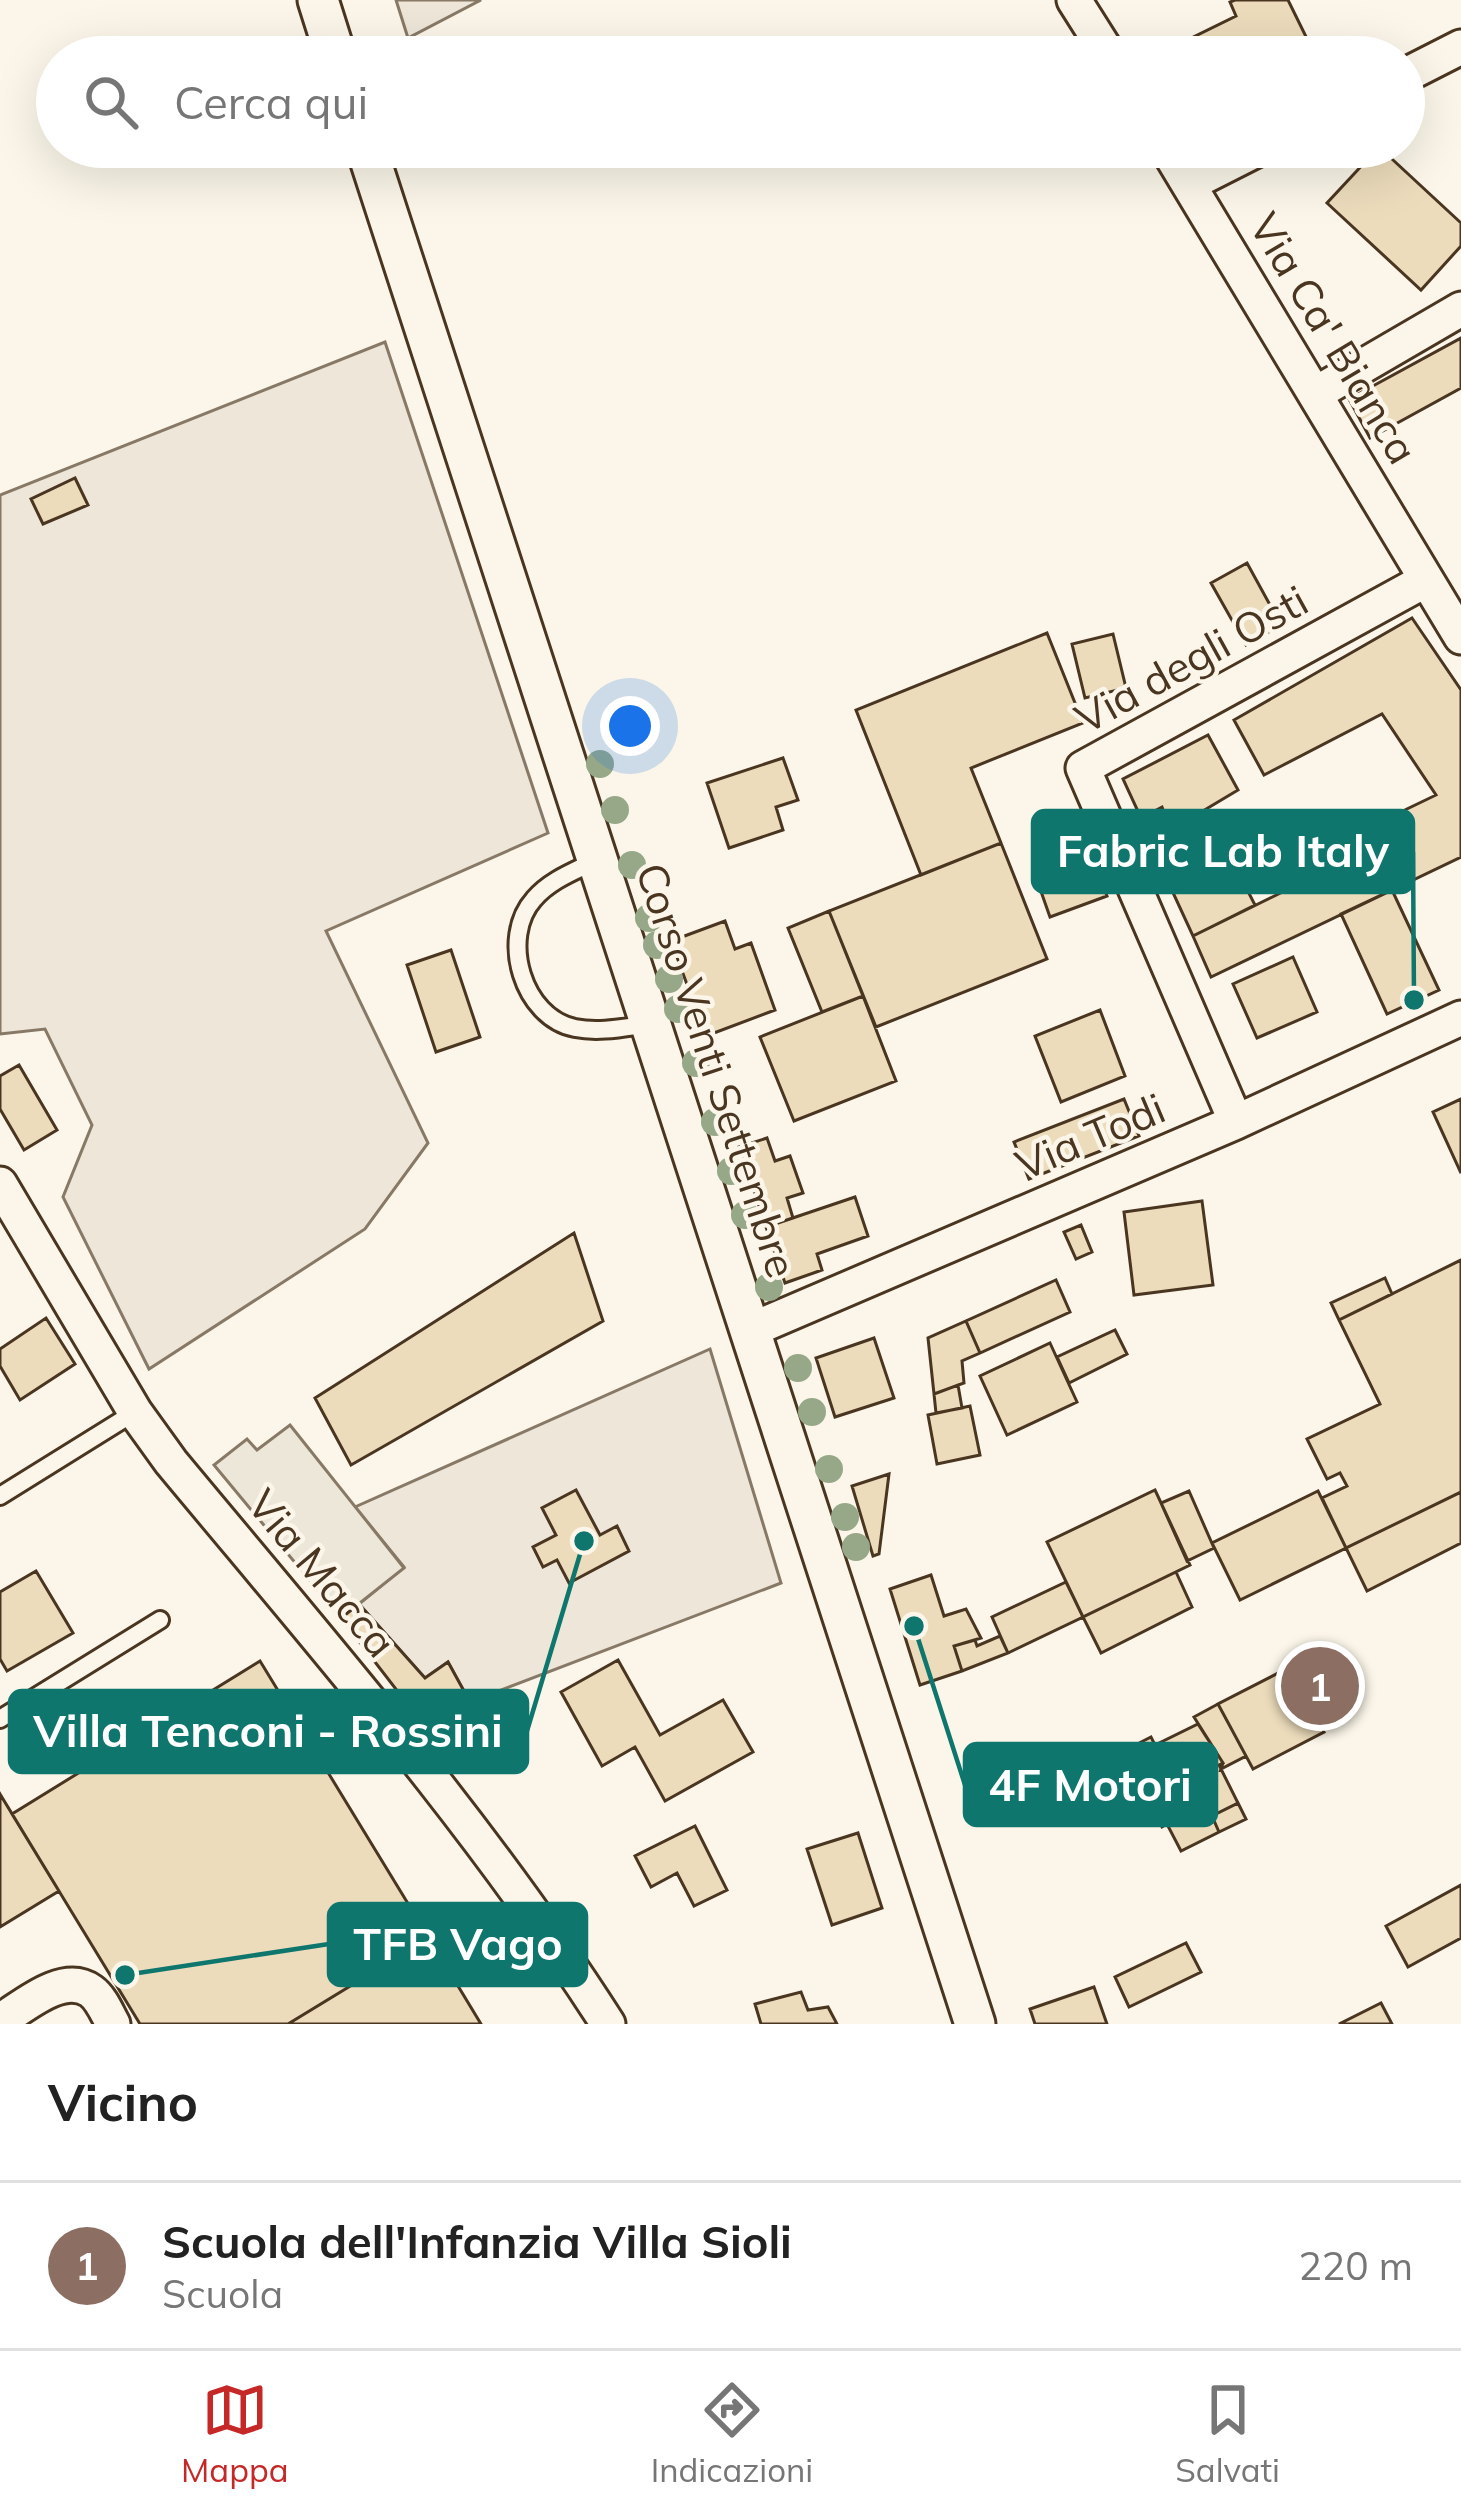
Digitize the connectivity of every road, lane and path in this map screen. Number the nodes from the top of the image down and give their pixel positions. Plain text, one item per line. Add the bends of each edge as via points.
1 (318, 0) edge
2 (1074, 0) edge
3 (329, 36) edge
4 (1097, 36) edge
5 (1461, 47) edge
6 (1425, 65) edge
7 (373, 168) edge
8 (1179, 168) edge
9 (1221, 168) edge
10 (1189, 184) junction
11 (1461, 310) edge
12 (1315, 394) junction
13 (1426, 580) junction
14 (1461, 637) edge
15 (598, 859) junction
16 (1461, 1018) edge
17 (651, 1023) junction
18 (1236, 1122) junction
19 (0, 1184) edge
20 (751, 1330) junction
21 (135, 1412) junction
22 (0, 1496) edge
23 (160, 1620) dead end
24 (0, 1719) edge
25 (0, 2021) edge
26 (113, 2024) edge
27 (608, 2024) edge
28 (975, 2024) edge

1 - 3 street
2 - 4 street
5 - 6 street
7 - 15 street, Corso Venti Settembre
8 - 10 street, Via Ca' Bianca
9 - 10 street
10 - 12 street, Via Ca' Bianca
11 - 12 street
12 - 13 street, Via Ca' Bianca
13 - 14 street, Via Ca' Bianca
13 - 18 street, Via degli Osti via 1083,768
15 - 17 street, Corso Venti Settembre
15 - 17 lane via 529,903 519,935 521,973 532,1000 562,1024 603,1030
16 - 18 street, Via Todi
17 - 20 street, Corso Venti Settembre
18 - 20 street, Via Todi
19 - 21 street, Via Macca
20 - 28 street, Corso Venti Settembre
21 - 22 lane
21 - 27 street, Via Macca via 457,1809
23 - 24 lane
25 - 26 street via 76,1985 96,1996

